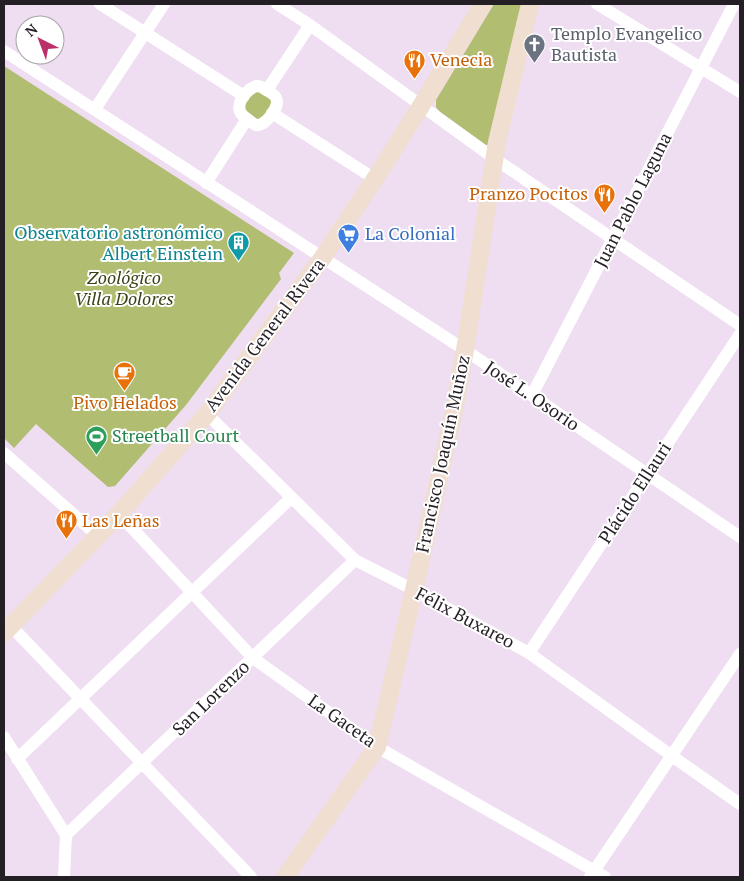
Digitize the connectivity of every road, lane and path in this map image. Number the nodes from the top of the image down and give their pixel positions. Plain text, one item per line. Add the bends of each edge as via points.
1 (100, 4) edge
2 (164, 4) edge
3 (277, 4) edge
4 (483, 4) edge
5 (530, 4) edge
6 (597, 4) edge
7 (734, 4) edge
8 (310, 26) junction
9 (145, 33) junction
10 (4, 51) edge
11 (702, 69) junction
12 (267, 90) junction
13 (740, 92) edge
14 (246, 93) junction
15 (421, 106) junction
16 (95, 109) junction
17 (272, 113) junction
18 (247, 119) junction
19 (495, 159) junction
20 (375, 179) junction
21 (206, 183) junction
22 (613, 239) junction
23 (323, 257) junction
24 (740, 325) edge
25 (740, 334) edge
26 (465, 350) junction
27 (532, 396) junction
28 (207, 414) junction
29 (4, 453) edge
30 (648, 474) junction
31 (291, 498) junction
32 (119, 514) junction
33 (98, 536) junction
34 (740, 537) edge
35 (355, 560) junction
36 (414, 590) junction
37 (192, 592) junction
38 (7, 630) edge
39 (529, 653) junction
40 (740, 654) edge
41 (253, 658) junction
42 (80, 699) junction
43 (4, 737) edge
44 (377, 747) junction
45 (672, 756) junction
46 (17, 759) junction
47 (143, 763) junction
48 (740, 804) edge
49 (66, 836) junction
50 (597, 875) edge
51 (64, 877) edge
52 (251, 877) edge
53 (286, 877) edge

1 - 9 street
2 - 9 street
3 - 8 street
4 - 15 street, Avenida General Rivera
5 - 19 street, Francisco Joaquín Muñoz
6 - 11 street
7 - 11 street, Juan Pablo Laguna
8 - 12 street
8 - 15 street
9 - 14 street
9 - 16 street
10 - 16 street, José L. Osorio
11 - 13 street
11 - 22 street, Juan Pablo Laguna
12 - 14 street via 256,86
12 - 17 street via 277,101
14 - 18 street via 239,110
15 - 19 street
15 - 20 street, Avenida General Rivera
16 - 21 street, José L. Osorio
17 - 18 street via 264,123 256,125
17 - 20 street
18 - 21 street
19 - 22 street
19 - 26 street, Francisco Joaquín Muñoz
20 - 23 street, Avenida General Rivera
21 - 23 street, José L. Osorio
22 - 24 street
22 - 27 street, Juan Pablo Laguna
23 - 26 street, José L. Osorio
23 - 28 street, Avenida General Rivera
25 - 30 street, Plácido Ellauri
26 - 27 street, José L. Osorio
26 - 36 street, Francisco Joaquín Muñoz
27 - 30 street, José L. Osorio
28 - 31 street, Félix Buxareo
28 - 32 street, Avenida General Rivera
29 - 33 street
30 - 34 street, José L. Osorio
30 - 39 street, Plácido Ellauri
31 - 35 street, Félix Buxareo
31 - 37 street
32 - 33 street, Avenida General Rivera
32 - 37 street, La Gaceta
33 - 38 street, Avenida General Rivera
35 - 36 street, Félix Buxareo
35 - 41 street, San Lorenzo
36 - 39 street, Félix Buxareo
36 - 44 street, Francisco Joaquín Muñoz
37 - 41 street, La Gaceta
37 - 42 street
38 - 42 street
39 - 45 street, Félix Buxareo
40 - 45 street
41 - 44 street, La Gaceta
41 - 47 street, San Lorenzo
42 - 46 street
42 - 47 street
43 - 46 street
44 - 50 street, La Gaceta
44 - 53 street, Francisco Joaquín Muñoz
45 - 48 street, Félix Buxareo
45 - 50 street
46 - 49 street
47 - 49 street, San Lorenzo
47 - 52 street
49 - 51 street

